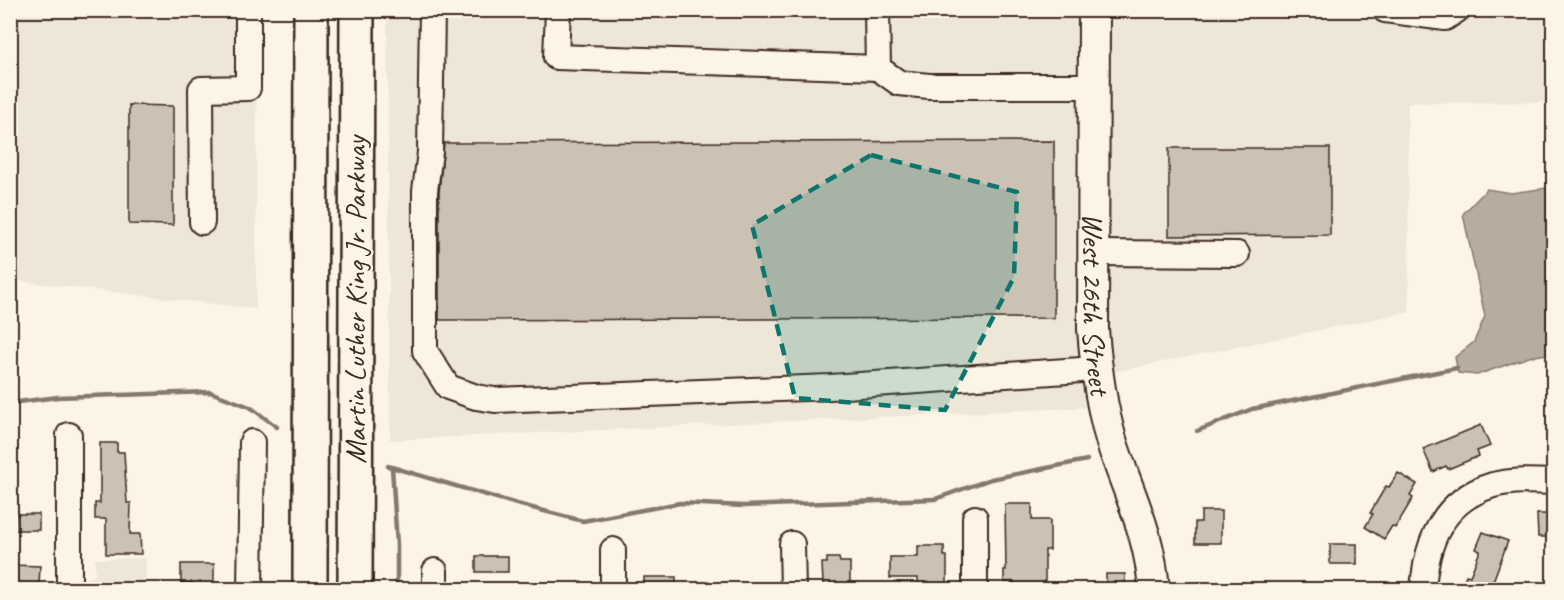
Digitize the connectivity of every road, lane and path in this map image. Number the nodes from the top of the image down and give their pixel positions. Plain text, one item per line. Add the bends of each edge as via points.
1 (248, 10) edge
2 (311, 10) edge
3 (357, 10) edge
4 (432, 10) edge
5 (558, 10) edge
6 (876, 10) edge
7 (1094, 10) edge
8 (1385, 10) edge
9 (1457, 10) edge
10 (878, 68) junction
11 (1093, 86) junction
12 (202, 222) dead end
13 (1093, 253) junction
14 (1237, 254) dead end
15 (1096, 369) junction
16 (69, 435) dead end
17 (252, 442) dead end
18 (1554, 482) edge
19 (975, 518) dead end
20 (792, 544) dead end
21 (613, 550) dead end
22 (69, 590) edge
23 (250, 590) edge
24 (309, 590) edge
25 (355, 590) edge
26 (613, 590) edge
27 (793, 590) edge
28 (975, 590) edge
29 (1154, 590) edge
30 (1423, 590) edge

1 - 12 street via 248,88 201,89
2 - 24 highway, Martin Luther King Jr. Parkway
3 - 25 highway, Martin Luther King Jr. Parkway
4 - 15 street via 430,152 425,191 425,351 448,387 495,400 830,387
5 - 10 street via 556,57
6 - 10 street
7 - 11 main road, West 26th Street
8 - 9 street via 1445,18
10 - 11 street via 899,82 929,86
11 - 13 main road, West 26th Street
13 - 14 street
13 - 15 main road, West 26th Street
15 - 29 main road, West 26th Street via 1112,443 1145,535
16 - 22 street
17 - 23 street
18 - 30 street via 1493,485 1464,500 1447,515 1431,543
19 - 28 street
20 - 27 street
21 - 26 street

